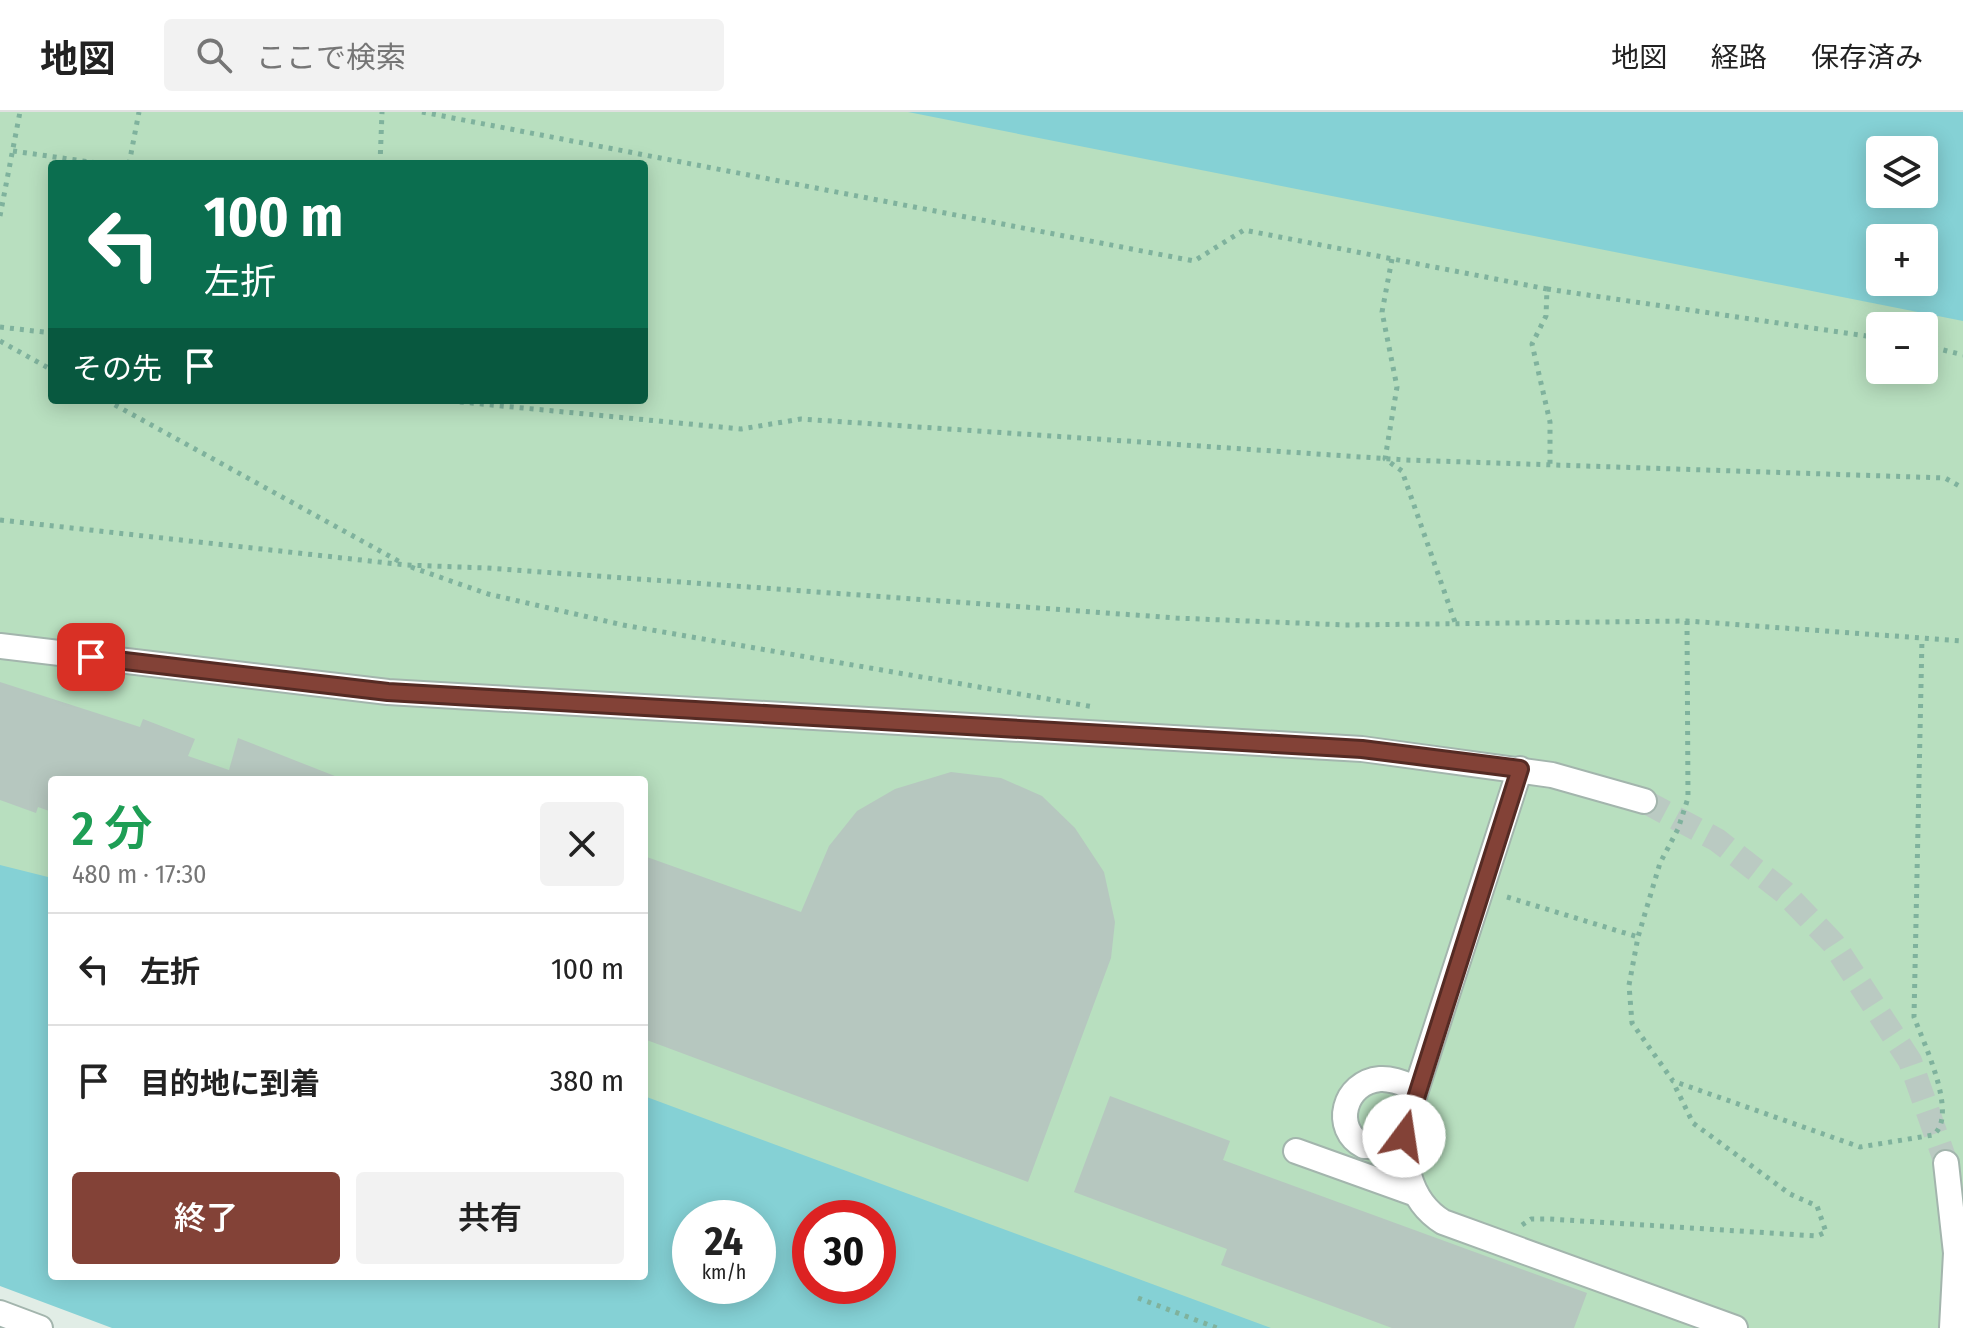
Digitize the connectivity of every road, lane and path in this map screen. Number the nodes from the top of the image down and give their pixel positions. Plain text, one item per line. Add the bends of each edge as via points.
1 (20, 112) edge
2 (139, 112) edge
3 (382, 112) edge
4 (422, 112) edge
5 (13, 151) junction
6 (76, 160) edge
7 (130, 160) edge
8 (380, 160) edge
9 (0, 216) edge
10 (1392, 259) junction
11 (1547, 289) junction
12 (0, 327) edge
13 (48, 333) edge
14 (1866, 336) edge
15 (0, 341) edge
16 (1938, 349) edge
17 (1963, 355) edge
18 (48, 368) edge
19 (113, 404) edge
20 (482, 404) edge
21 (1385, 459) junction
22 (1550, 464) junction
23 (1963, 488) edge
24 (0, 520) edge
25 (406, 565) junction
26 (1687, 621) junction
27 (1456, 625) junction
28 (1922, 638) junction
29 (1963, 641) edge
30 (0, 646) edge
31 (1098, 707) dead end
32 (1520, 769) junction
33 (1644, 801) tunnel mouth
34 (1507, 897) dead end
35 (1638, 937) junction
36 (1673, 1081) junction
37 (1416, 1088) junction
38 (1404, 1136) junction
39 (1296, 1151) dead end
40 (1946, 1163) tunnel mouth
41 (1416, 1194) junction
42 (1508, 1246) junction
43 (1138, 1298) dead end
44 (0, 1313) edge
45 (40, 1328) edge
46 (1217, 1328) edge
47 (1735, 1328) edge
48 (1952, 1328) edge

1 - 5 path
2 - 7 path
3 - 8 path
4 - 10 path via 1194,261 1244,230
5 - 6 path
5 - 9 path
10 - 11 path
10 - 21 path via 1382,312 1397,387
11 - 14 path
11 - 22 path via 1546,316 1532,344 1550,422
12 - 13 path
15 - 18 path
16 - 17 path
19 - 25 path
20 - 21 path via 741,429 801,419
21 - 22 path
21 - 27 path via 1402,471
22 - 23 path via 1945,478
24 - 25 path
25 - 27 path via 1176,618
25 - 31 path via 488,594 623,625
26 - 27 path
26 - 28 path
26 - 35 path via 1688,798 1660,863
28 - 29 path
28 - 36 path via 1914,1017 1936,1076 1941,1129 1904,1142 1860,1147
30 - 32 street via 388,692 1362,749
32 - 33 street
32 - 37 street
34 - 35 path
35 - 36 path via 1629,1014
36 - 42 path via 1693,1123 1790,1194 1817,1206 1826,1232 1817,1236 1531,1219 1517,1228
37 - 38 street
37 - 38 street via 1388,1078 1365,1082 1344,1112 1349,1134 1364,1146 1386,1146
38 - 41 street via 1406,1166
39 - 41 street
40 - 48 street via 1956,1253
41 - 42 street via 1443,1222
42 - 47 street
43 - 46 path
44 - 45 street

